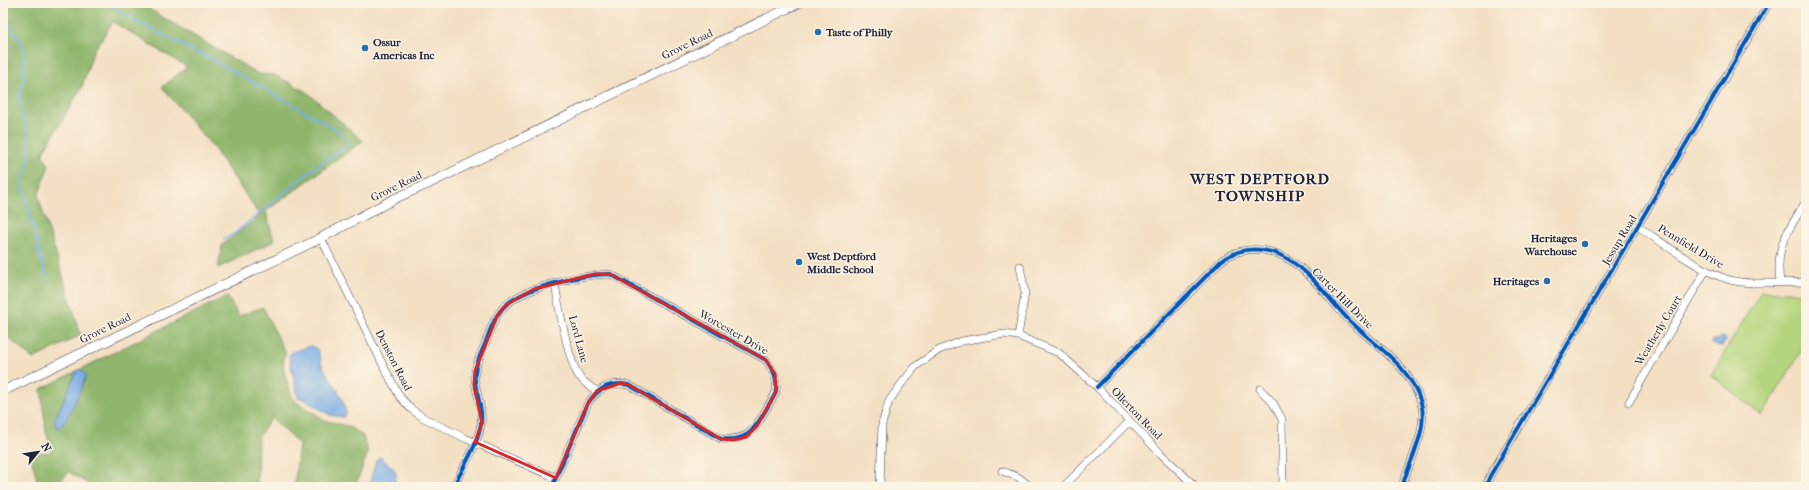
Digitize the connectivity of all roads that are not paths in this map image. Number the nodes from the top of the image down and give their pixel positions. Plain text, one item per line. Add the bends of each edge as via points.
1 (799, 3) edge
2 (1769, 3) edge
3 (1806, 201) edge
4 (1637, 226) junction
5 (321, 238) junction
6 (1020, 266) dead end
7 (1706, 270) junction
8 (1780, 282) junction
9 (1806, 282) edge
10 (555, 284) junction
11 (1018, 336) junction
12 (1097, 387) junction
13 (1260, 389) dead end
14 (3, 391) edge
15 (597, 391) junction
16 (1629, 402) dead end
17 (1129, 422) junction
18 (475, 442) junction
19 (1002, 471) dead end
20 (556, 478) junction
21 (453, 487) edge
22 (552, 487) edge
23 (880, 487) edge
24 (1031, 487) edge
25 (1063, 487) edge
26 (1196, 487) edge
27 (1283, 487) edge
28 (1402, 487) edge
29 (1485, 487) edge

1 - 5 main road, Grove Road via 396,198
2 - 4 street, Jessup Road
3 - 8 street via 1784,237 1778,259
4 - 7 street, Pennfield Drive
4 - 29 street, Jessup Road
5 - 14 main road, Grove Road
5 - 18 street, Denston Road via 400,397 410,409 424,418
6 - 11 street via 1025,293
7 - 8 street, Pennfield Drive via 1727,280
7 - 16 street, Weatherly Court
8 - 9 street, Pennfield Drive
10 - 15 street, Lord Lane via 572,362 578,375
10 - 15 street, Worcester Drive via 595,274 610,274 766,360 775,374 776,392 757,426 746,437 733,440 721,439 629,385 612,384
10 - 18 street, Worcester Drive via 534,289 520,296 506,305 497,316 475,371 474,385 482,423
11 - 12 street, Ollerton Road via 1059,354
11 - 23 street, Ollerton Road via 1004,334 962,341 939,350 916,366 889,401 882,424
12 - 17 street, Ollerton Road
12 - 28 street, Carter Hill Drive via 1228,255 1255,249 1266,250 1280,255 1302,270 1347,318 1393,358 1418,394 1423,410 1422,419 1417,445
13 - 27 street via 1273,403 1282,419
15 - 20 street via 588,403
17 - 25 street
17 - 26 street, Ollerton Road
18 - 20 street, Denston Road
18 - 21 street, Worcester Drive
19 - 24 street via 1018,477
20 - 22 street

